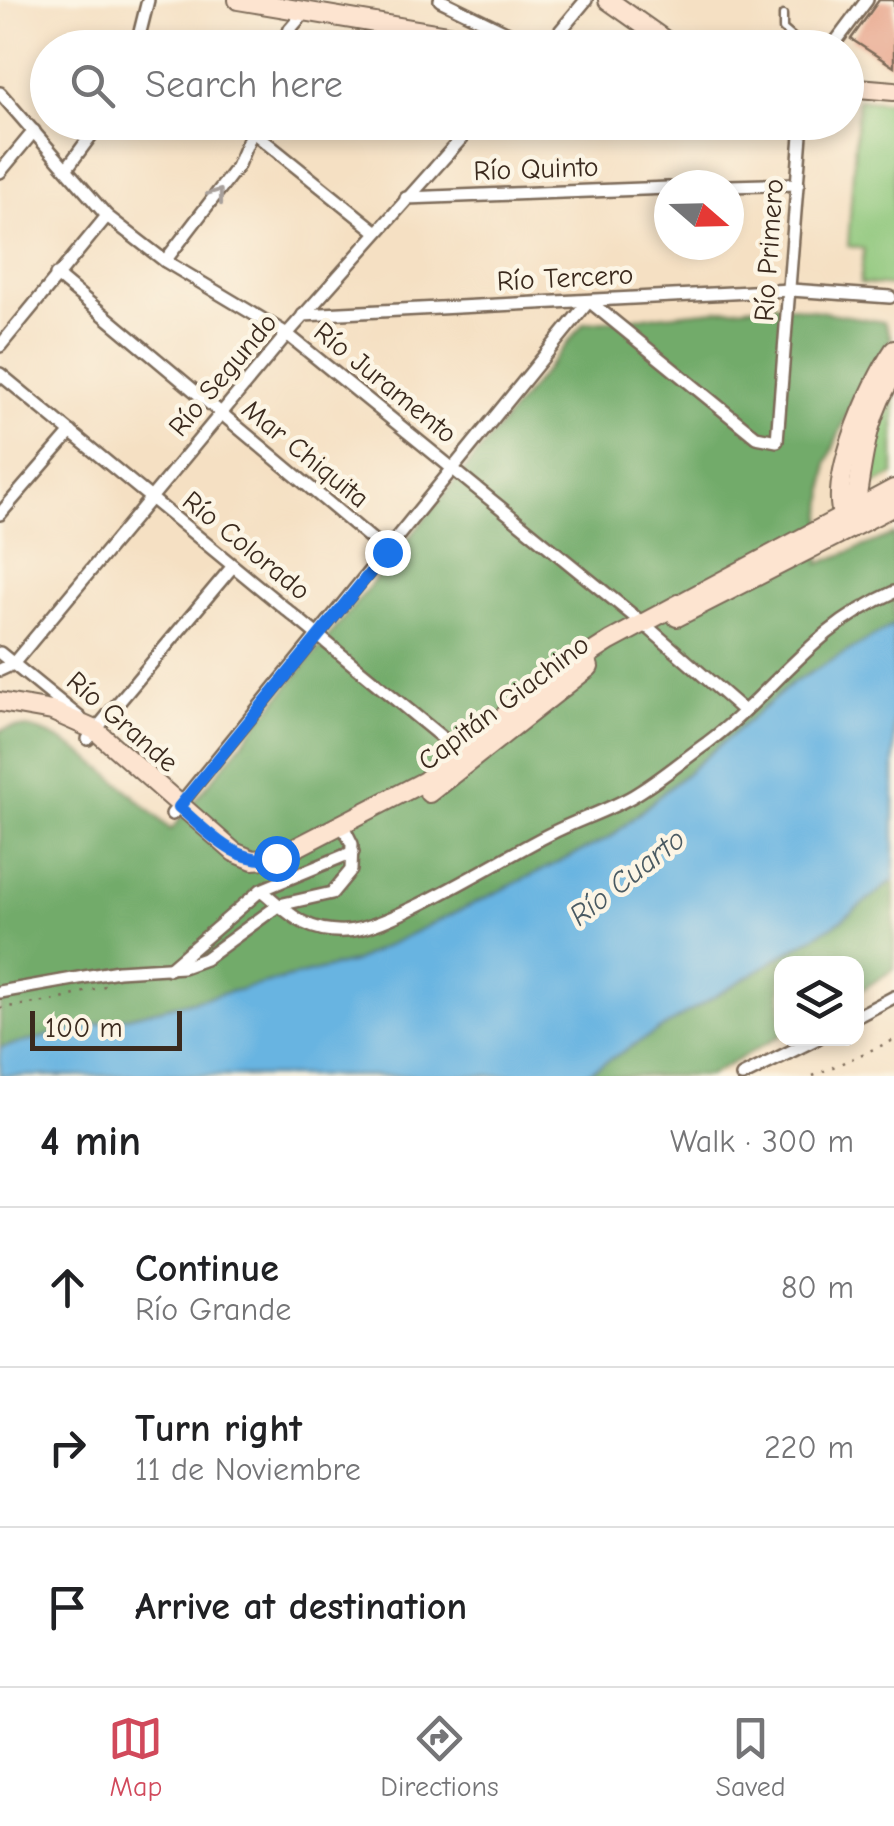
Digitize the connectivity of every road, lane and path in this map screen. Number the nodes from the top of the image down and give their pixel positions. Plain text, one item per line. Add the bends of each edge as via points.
1 (148, 0) edge
2 (238, 0) edge
3 (440, 0) edge
4 (586, 0) edge
5 (608, 0) edge
6 (866, 0) edge
7 (309, 7) edge
8 (783, 14) dead end
9 (140, 30) edge
10 (289, 30) edge
11 (431, 30) edge
12 (504, 30) edge
13 (558, 30) edge
14 (650, 30) edge
15 (784, 30) edge
16 (845, 30) edge
17 (864, 88) edge
18 (894, 91) edge
19 (0, 93) edge
20 (30, 127) edge
21 (30, 136) edge
22 (42, 140) edge
23 (88, 140) edge
24 (249, 140) edge
25 (269, 140) edge
26 (459, 140) edge
27 (801, 140) edge
28 (67, 168) junction
29 (0, 172) edge
30 (798, 184) junction
31 (744, 186) edge
32 (654, 189) edge
33 (406, 198) junction
34 (107, 216) junction
35 (377, 232) junction
36 (165, 261) junction
37 (56, 276) junction
38 (791, 290) junction
39 (890, 297) dead end
40 (589, 302) junction
41 (303, 316) junction
42 (287, 334) junction
43 (0, 346) edge
44 (894, 350) edge
45 (0, 374) edge
46 (894, 374) edge
47 (220, 415) junction
48 (71, 432) junction
49 (456, 470) junction
50 (894, 489) edge
51 (152, 498) junction
52 (894, 506) edge
53 (0, 514) edge
54 (849, 520) junction
55 (387, 552) junction
56 (233, 566) junction
57 (894, 592) edge
58 (646, 626) junction
59 (318, 634) junction
60 (0, 653) edge
61 (4, 666) edge
62 (0, 702) edge
63 (744, 711) junction
64 (0, 714) edge
65 (91, 734) junction
66 (462, 754) junction
67 (176, 811) junction
68 (348, 838) junction
69 (260, 861) joint
70 (261, 890) junction
71 (279, 905) junction
72 (169, 969) junction
73 (118, 982) dead end
74 (0, 992) edge
75 (894, 997) edge
76 (0, 1008) edge
77 (864, 1014) edge
78 (894, 1040) edge
79 (802, 1046) edge
80 (742, 1076) edge
81 (813, 1076) edge

1 - 9 street
2 - 7 main road
3 - 12 street
4 - 13 street
5 - 14 main road
6 - 16 street
7 - 10 street
7 - 11 main road
8 - 15 lane
17 - 18 main road
19 - 20 street, Río Juramento
21 - 29 street
22 - 28 street, Río Juramento
23 - 28 street
36 -> 24 street via 238,168
25 - 35 street
26 - 33 street, Río Segundo
27 - 30 street, Río Primero
28 - 34 street, Río Juramento
30 - 31 street
30 - 38 street, Río Primero
32 - 33 street, Río Quinto
33 - 35 street, Río Segundo
34 - 36 street, Río Juramento
34 - 37 street
35 - 41 street, Río Segundo
36 - 42 street, Río Juramento
37 - 43 street
37 - 47 street, Mar Chiquita
38 - 39 street, Río Tercero
38 - 40 street, Río Tercero
38 - 40 street, Río Primero via 776,440 756,437
40 - 41 street, Río Tercero
40 - 49 street
41 - 42 street, Río Segundo
42 - 47 street, Río Segundo
42 - 49 street, Río Juramento
44 - 54 main road via 853,435 841,498
45 - 48 street, Río Colorado
46 - 54 main road via 861,451
47 - 51 street, Río Segundo
47 - 55 street, Mar Chiquita
48 - 51 street, Río Colorado
48 - 53 street
49 - 55 street
49 - 58 street, Río Juramento
50 - 54 main road, Capitán Giachino
51 - 56 street, Río Colorado
51 - 61 street, Río Segundo
52 - 54 main road, Capitán Giachino
54 - 58 main road, Capitán Giachino
55 - 59 street
56 - 59 street, Río Colorado
56 - 65 street
57 - 63 street via 869,601 803,649
58 - 63 street, Río Juramento
58 - 66 main road, Capitán Giachino via 542,684
58 - 68 main road, Capitán Giachino via 453,778
59 - 66 street, Río Colorado
59 - 67 street
60 - 61 street, Río Grande
61 - 65 street, Río Grande
62 - 65 main road via 52,711
63 - 71 street via 634,795 364,929 316,929
64 - 65 main road
65 - 67 main road, Río Grande
66 - 68 main road, Capitán Giachino
67 - 68 main road, Capitán Giachino via 232,862 262,872
67 - 69 main road, Río Grande via 234,852
68 - 69 main road, Capitán Giachino
68 - 70 street
68 - 71 street via 351,870 332,893
70 - 71 street
70 - 72 street
71 - 72 street via 205,958
72 - 74 street
73 - 76 path
75 - 77 street
78 - 81 path
79 - 80 street

